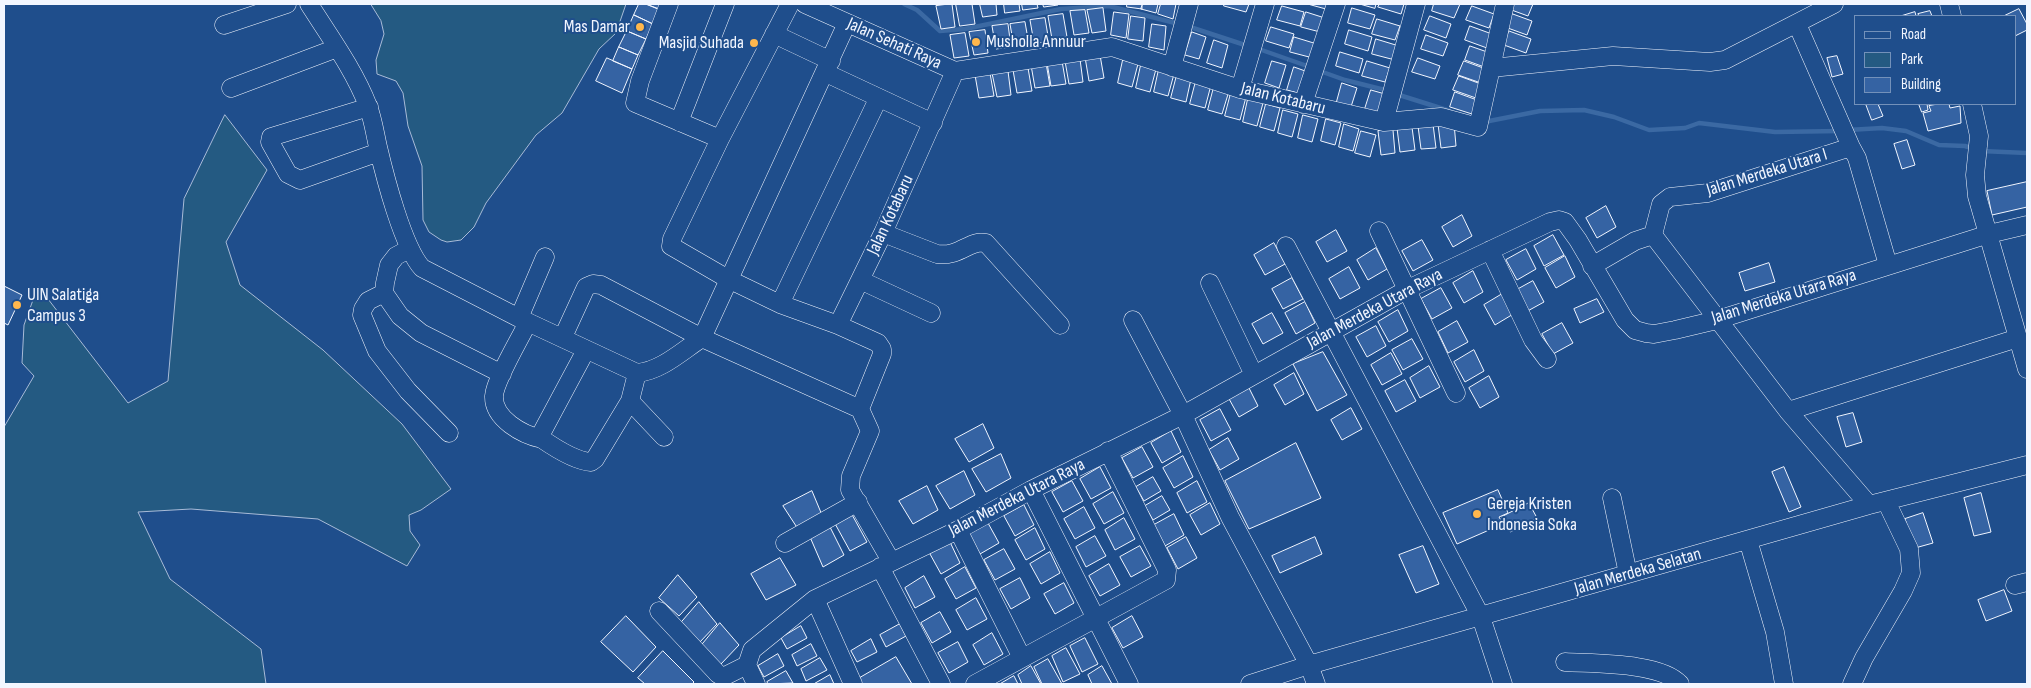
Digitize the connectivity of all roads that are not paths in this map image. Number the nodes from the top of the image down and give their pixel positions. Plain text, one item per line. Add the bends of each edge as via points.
1 (287, 4) edge
2 (309, 4) edge
3 (669, 4) edge
4 (725, 4) edge
5 (790, 4) edge
6 (805, 4) edge
7 (1265, 4) edge
8 (1336, 4) edge
9 (1416, 4) edge
10 (1505, 4) edge
11 (1834, 4) edge
12 (1186, 19) edge
13 (847, 23) junction
14 (1796, 24) junction
15 (224, 25) dead end
16 (774, 34) junction
17 (337, 48) junction
18 (828, 67) junction
19 (1172, 67) junction
20 (1491, 68) junction
21 (955, 71) junction
22 (231, 88) dead end
23 (1240, 89) junction
24 (878, 99) junction
25 (1303, 104) junction
26 (1972, 105) edge
27 (368, 107) junction
28 (679, 122) junction
29 (1384, 122) junction
30 (933, 123) junction
31 (1846, 135) junction
32 (720, 139) junction
33 (379, 152) junction
34 (2027, 224) edge
35 (1380, 231) dead end
36 (883, 233) junction
37 (1989, 234) junction
38 (1653, 235) junction
39 (1286, 246) dead end
40 (409, 249) junction
41 (1490, 250) junction
42 (545, 257) dead end
43 (1888, 265) junction
44 (1592, 266) junction
45 (728, 279) junction
46 (860, 280) junction
47 (1210, 283) dead end
48 (1408, 289) junction
49 (384, 293) junction
50 (780, 304) junction
51 (931, 313) dead end
52 (524, 320) junction
53 (1133, 320) dead end
54 (1717, 320) junction
55 (838, 325) junction
56 (1060, 325) dead end
57 (1331, 332) junction
58 (564, 337) junction
59 (702, 338) junction
60 (2018, 338) junction
61 (586, 350) junction
62 (1547, 359) dead end
63 (2027, 368) edge
64 (637, 372) junction
65 (502, 374) junction
66 (1254, 374) junction
67 (1456, 393) dead end
68 (630, 401) junction
69 (860, 409) junction
70 (1788, 411) junction
71 (1183, 415) junction
72 (449, 433) dead end
73 (664, 437) dead end
74 (542, 439) junction
75 (1108, 451) junction
76 (2027, 465) edge
77 (1031, 490) junction
78 (1612, 498) dead end
79 (858, 502) junction
80 (1877, 503) junction
81 (958, 530) junction
82 (1748, 540) junction
83 (785, 543) dead end
84 (886, 564) junction
85 (1628, 574) junction
86 (815, 599) junction
87 (658, 611) dead end
88 (1481, 617) junction
89 (1096, 618) junction
90 (1022, 658) junction
91 (1565, 662) dead end
92 (747, 665) junction
93 (1309, 665) junction
94 (1268, 682) edge
95 (756, 684) edge
96 (854, 684) edge
97 (941, 684) edge
98 (975, 684) edge
99 (1129, 684) edge
100 (1250, 684) edge
101 (1316, 684) edge
102 (1503, 684) edge
103 (1680, 684) edge
104 (1784, 684) edge
105 (1852, 684) edge

1 - 15 street
2 - 17 street
3 - 28 street via 635,103
4 - 28 street
5 - 16 street
6 - 13 street, Jalan Sehati Raya
7 - 23 street
8 - 25 street
9 - 29 street
10 - 20 street, Jalan Kotabaru
11 - 14 street
12 - 19 street
13 - 18 street
13 - 21 street, Jalan Sehati Raya
14 - 20 street via 1725,60 1710,62 1613,56
14 - 31 street
16 - 18 street
16 - 32 street
17 - 22 street
17 - 27 street
18 - 24 street
18 - 45 street
19 - 21 street, Jalan Kotabaru via 1105,47
19 - 23 street, Jalan Kotabaru
20 - 29 street, Jalan Kotabaru via 1478,127 1441,117
21 - 30 street, Jalan Kotabaru
23 - 25 street, Jalan Kotabaru
24 - 30 street
24 - 50 street
25 - 29 street, Jalan Kotabaru
26 - 37 street via 1979,136 1975,175
27 - 33 street
27 - 33 street via 271,137 270,142 288,174 300,180
28 - 32 street
30 - 36 street, Jalan Kotabaru
31 - 38 street, Jalan Merdeka Utara I via 1708,193 1670,197 1661,204
31 - 43 street, Jalan Merdeka Utara I via 1857,158
32 - 45 street via 670,244 673,249
33 - 40 street
34 - 37 street, Jalan Merdeka Utara Raya
35 - 48 street
36 - 46 street, Jalan Kotabaru
36 - 56 street via 945,255 958,253 975,243 986,243
37 - 43 street, Jalan Merdeka Utara Raya
37 - 60 street
38 - 44 street via 1635,241
38 - 54 street
39 - 57 street
40 - 49 street via 396,256 389,265
40 - 52 street via 429,273
41 - 44 street, Jalan Merdeka Utara Raya via 1558,220 1564,222 1578,240
41 - 48 street, Jalan Merdeka Utara Raya
41 - 62 street via 1533,340
42 - 52 street
43 - 54 street, Jalan Merdeka Utara Raya
44 - 54 street, Jalan Merdeka Utara Raya via 1635,330 1654,334
45 - 50 street
45 - 59 street
46 - 51 street
46 - 55 street, Jalan Kotabaru
47 - 66 street
48 - 57 street, Jalan Merdeka Utara Raya
48 - 67 street
49 - 65 street via 400,316 421,333
49 - 72 street via 368,300 362,315 377,352 408,391
50 - 55 street
52 - 58 street
52 - 65 street
53 - 71 street
54 - 70 street
55 - 69 street via 878,343 882,349
57 - 66 street, Jalan Merdeka Utara Raya
57 - 88 street
58 - 59 street via 586,287 592,284 601,285
58 - 61 street
59 - 64 street via 660,366 648,372
59 - 69 street
60 - 63 street
60 - 70 street
61 - 64 street
61 - 74 street via 541,431
64 - 68 street
65 - 74 street via 494,392 496,405 518,431
66 - 71 street, Jalan Merdeka Utara Raya
68 - 73 street
68 - 74 street via 591,462
69 - 79 street via 870,430 850,481 850,490
70 - 80 street
71 - 75 street, Jalan Merdeka Utara Raya
71 - 93 street via 1230,517
75 - 77 street, Jalan Merdeka Utara Raya
75 - 89 street via 1168,574 1165,582
76 - 80 street, Jalan Merdeka Selatan
77 - 81 street, Jalan Merdeka Utara Raya
77 - 89 street
78 - 85 street
79 - 83 street
79 - 84 street
80 - 82 street, Jalan Merdeka Selatan
80 - 105 street via 1909,549 1911,573
81 - 84 street, Jalan Merdeka Utara Raya
81 - 90 street
82 - 85 street, Jalan Merdeka Selatan
82 - 104 street via 1775,632
84 - 86 street, Jalan Merdeka Utara Raya
84 - 97 street
85 - 88 street, Jalan Merdeka Selatan
86 - 92 street, Jalan Merdeka Utara Raya via 752,650
86 - 96 street
87 - 92 street via 718,674 724,677
88 - 93 street, Jalan Merdeka Selatan
88 - 102 street
89 - 90 street
89 - 99 street
90 - 98 street
91 - 103 street via 1647,669 1674,678
92 - 95 street
93 - 94 street, Jalan Merdeka Selatan
93 - 101 street
94 - 100 street, Jalan Merdeka Selatan

